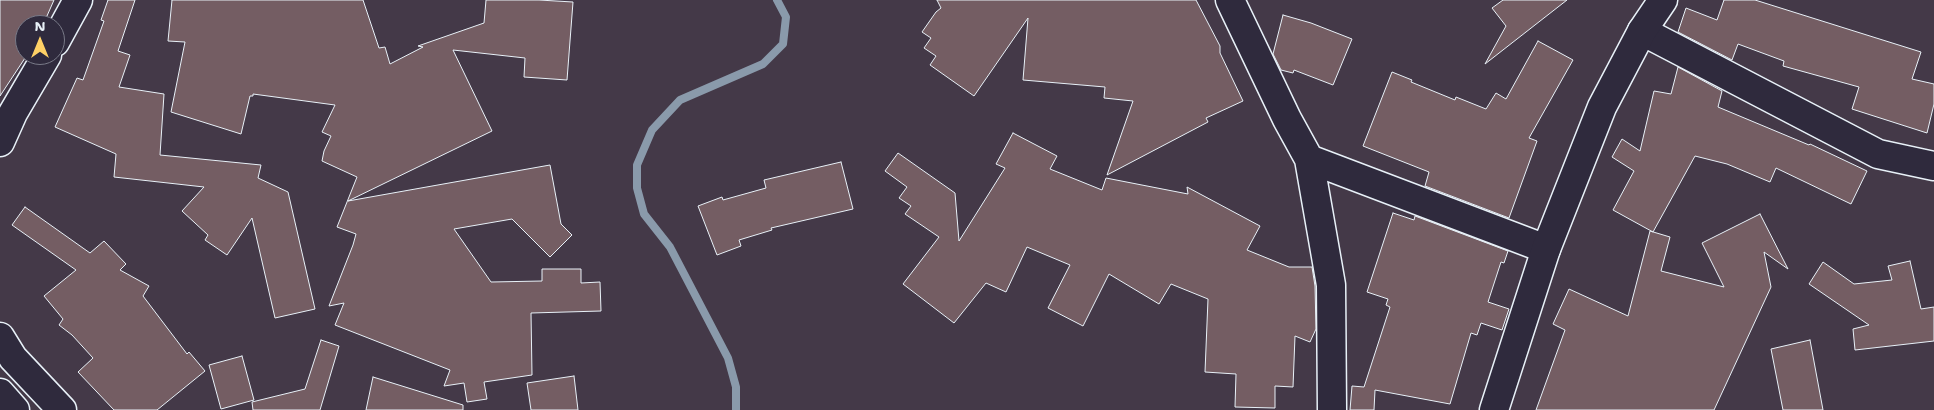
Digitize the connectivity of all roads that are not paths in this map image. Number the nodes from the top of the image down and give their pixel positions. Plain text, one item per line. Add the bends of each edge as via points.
1 (78, 0) edge
2 (1230, 0) edge
3 (1663, 0) edge
4 (65, 24) edge
5 (1642, 31) junction
6 (41, 65) edge
7 (7, 117) edge
8 (0, 142) edge
9 (1309, 159) junction
10 (1934, 166) edge
11 (1546, 249) junction
12 (0, 337) edge
13 (0, 393) edge
14 (15, 410) edge
15 (62, 410) edge
16 (1332, 410) edge
17 (1494, 410) edge

1 - 4 street
2 - 9 street
3 - 5 street
5 - 10 street via 1878,154
5 - 11 street via 1602,107
6 - 7 street
7 - 8 street
9 - 11 street
9 - 16 street via 1331,285
11 - 17 street
12 - 15 street via 13,358
13 - 14 street

